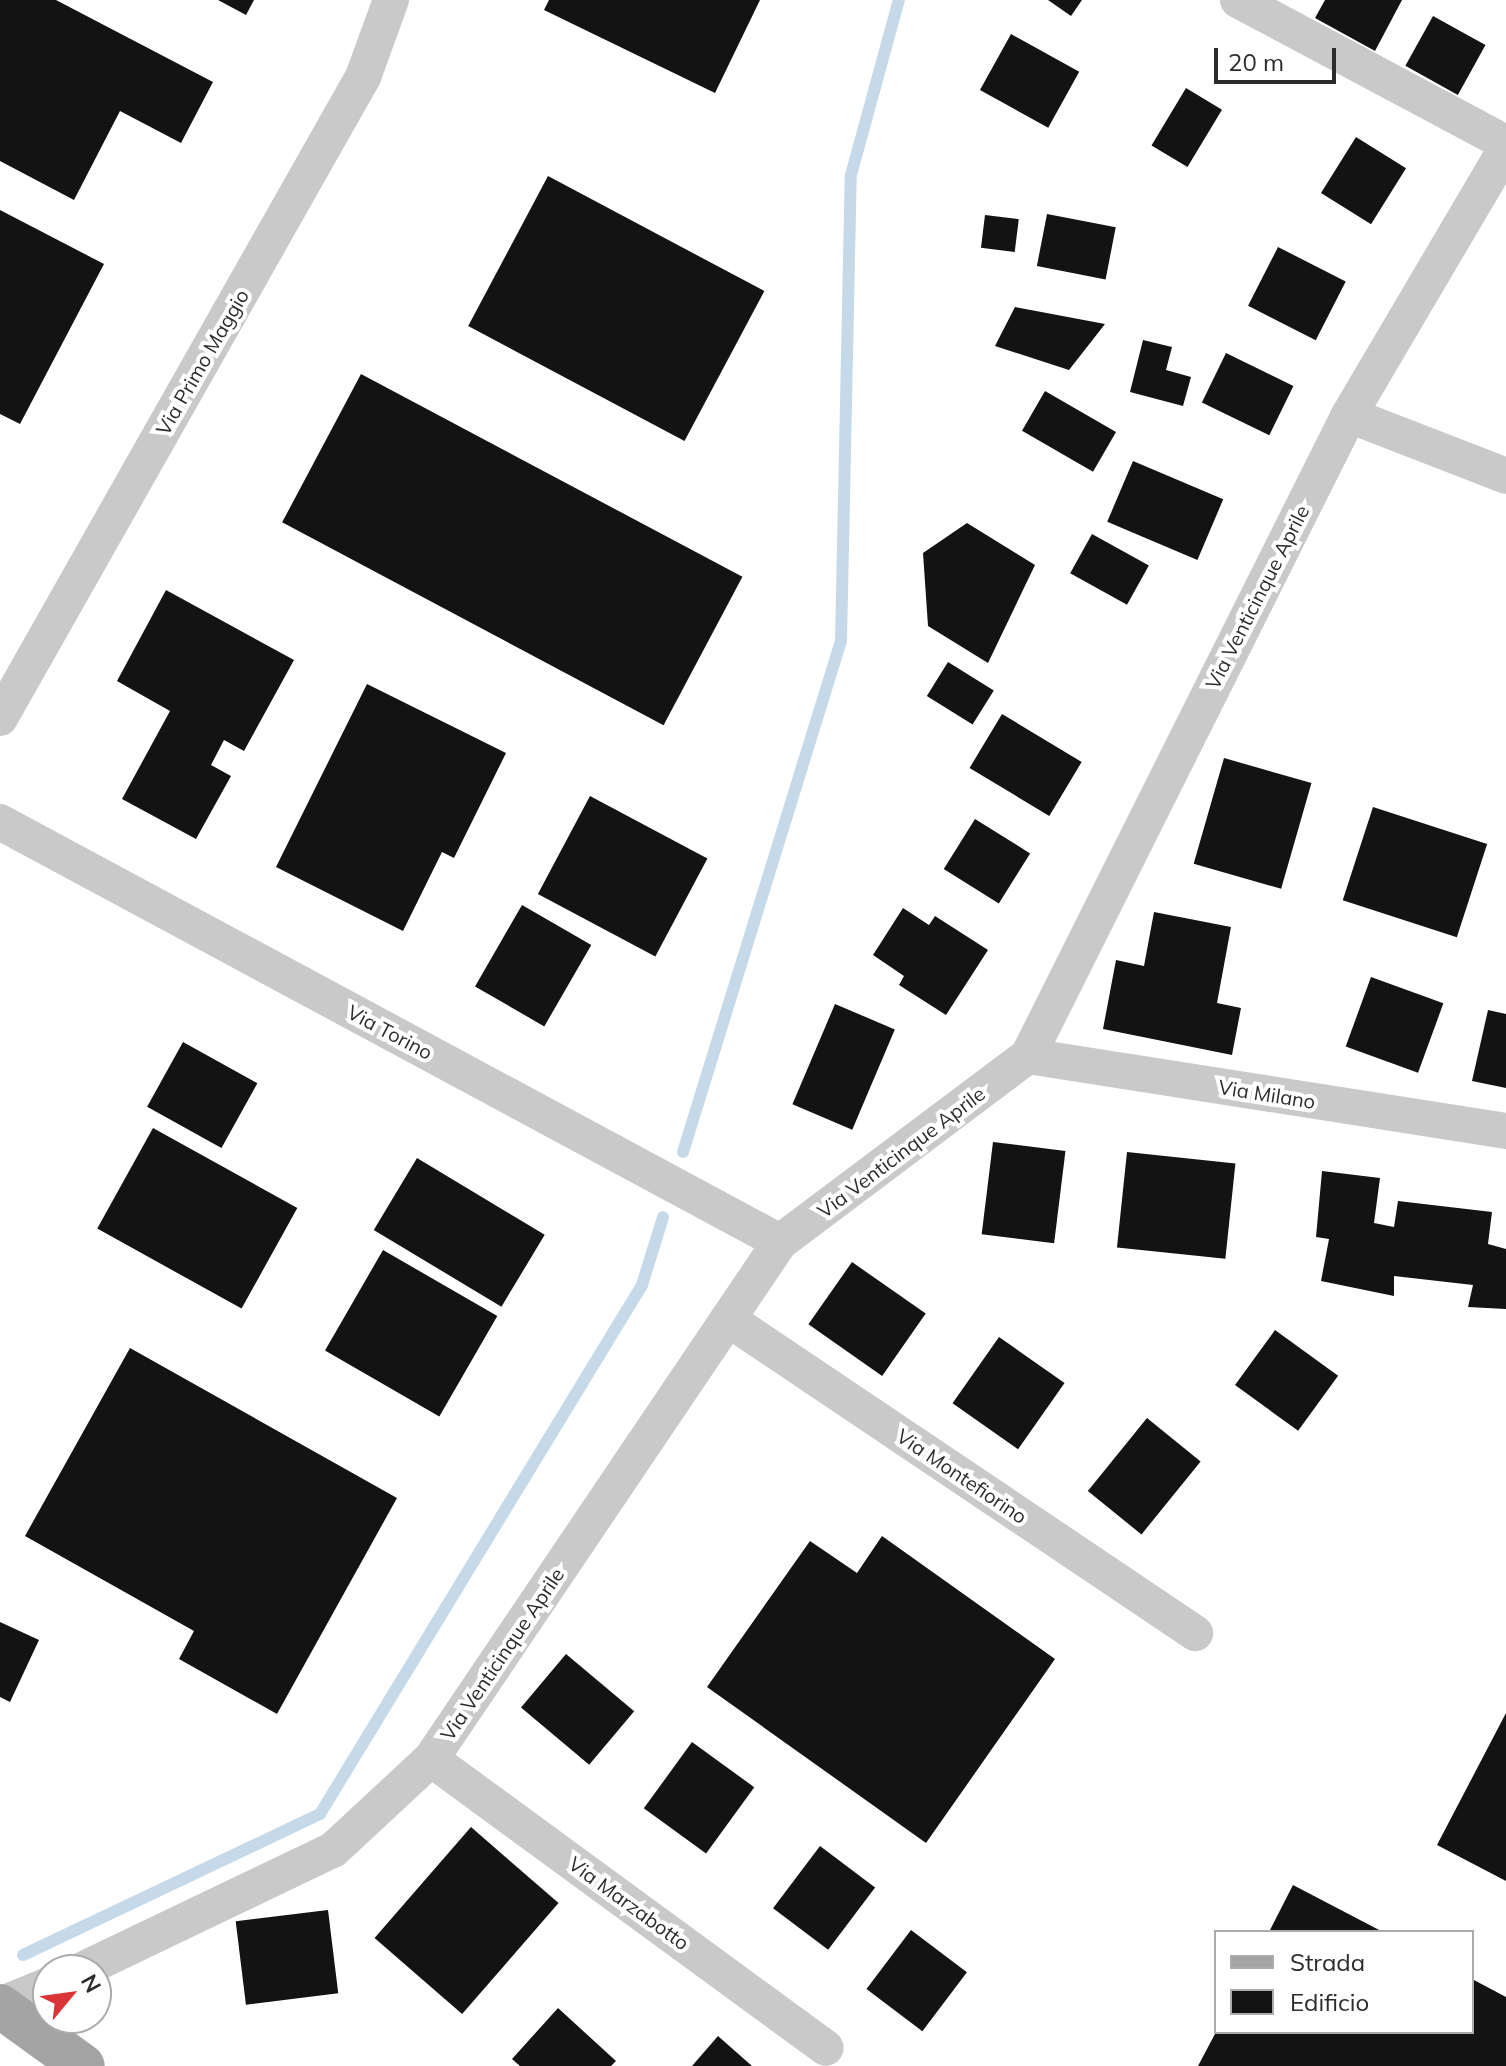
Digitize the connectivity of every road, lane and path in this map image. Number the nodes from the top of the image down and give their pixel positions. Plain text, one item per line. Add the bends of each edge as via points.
1 (391, 0) edge
2 (1238, 0) edge
3 (1506, 146) edge
4 (1349, 415) junction
5 (1506, 476) edge
6 (0, 718) edge
7 (0, 822) edge
8 (1028, 1056) junction
9 (1506, 1131) edge
10 (780, 1242) junction
11 (728, 1319) junction
12 (1195, 1633) dead end
13 (431, 1759) junction
14 (112, 1956) edge
15 (32, 1992) edge
16 (0, 2006) edge
17 (826, 2048) dead end
18 (83, 2066) edge

1 - 6 street, Via Primo Maggio via 363,77
2 - 3 street
3 - 4 street, Via Venticinque Aprile
4 - 5 street
4 - 8 street, Via Venticinque Aprile
7 - 10 street, Via Torino
8 - 9 street, Via Milano
8 - 10 street, Via Venticinque Aprile
10 - 11 street, Via Venticinque Aprile
11 - 12 street, Via Montefiorino
11 - 13 street, Via Venticinque Aprile
13 - 14 street, Via Venticinque Aprile via 333,1850
13 - 17 street, Via Marzabotto
15 - 16 street
16 - 18 main road

